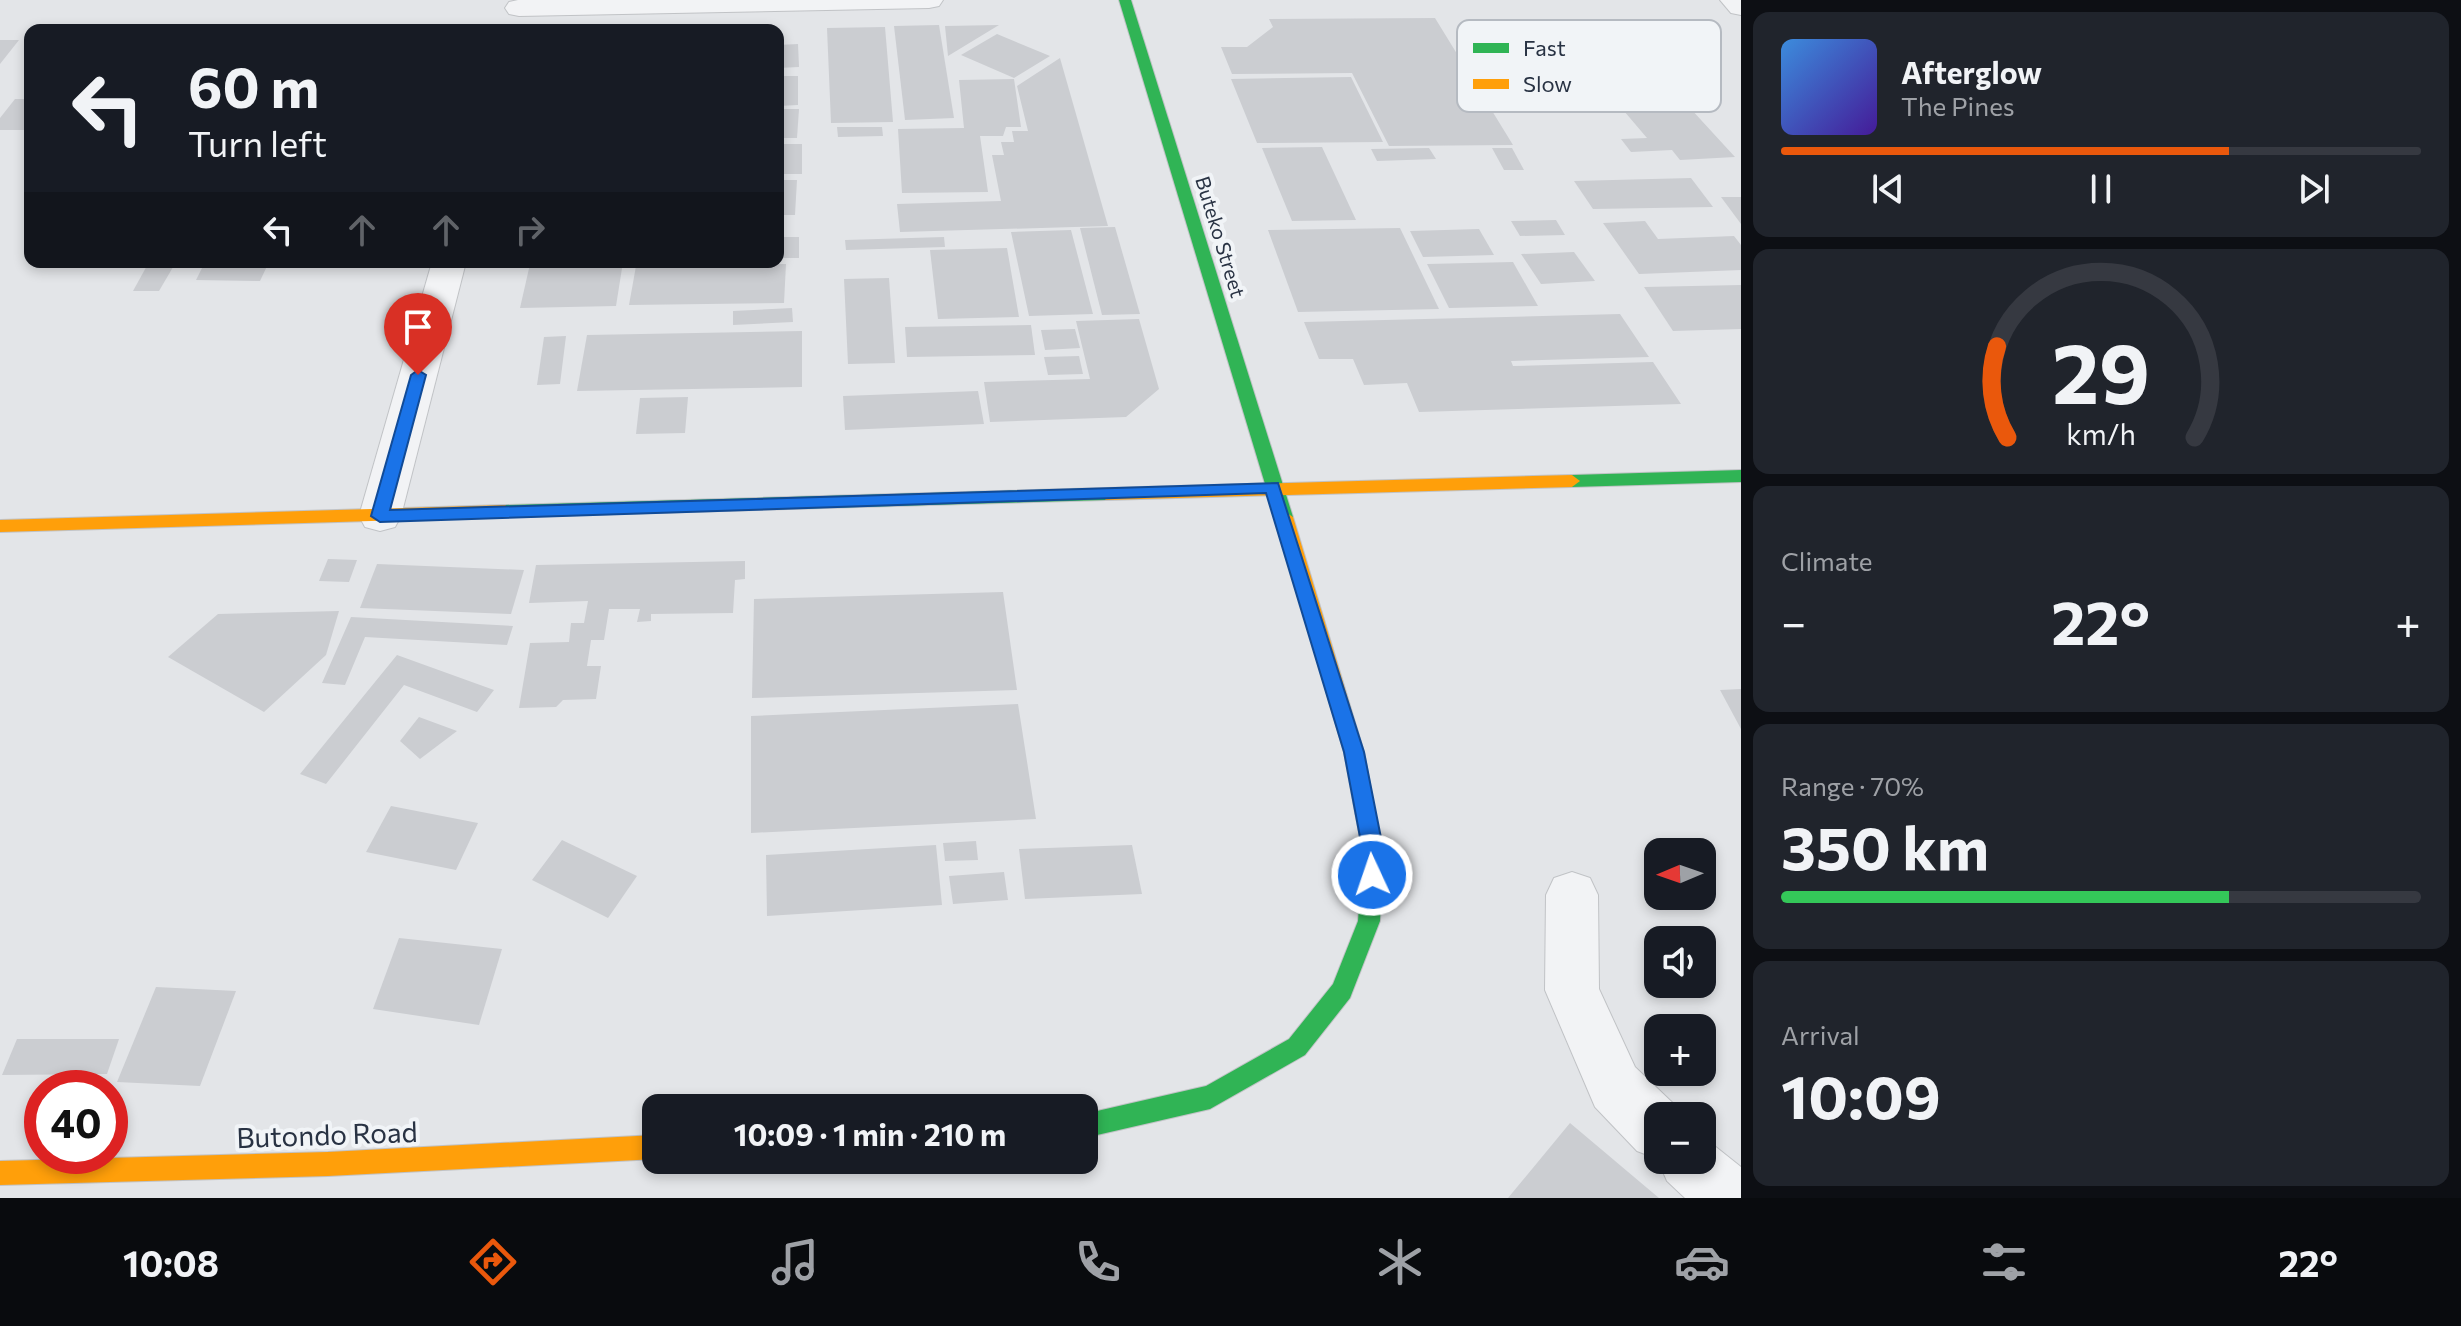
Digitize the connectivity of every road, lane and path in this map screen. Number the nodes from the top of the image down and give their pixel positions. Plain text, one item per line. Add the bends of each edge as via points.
1 (929, 0) edge
2 (1125, 0) edge
3 (1734, 0) edge
4 (1741, 7) edge
5 (518, 13) edge
6 (447, 268) edge
7 (1741, 476) edge
8 (1272, 487) junction
9 (380, 516) junction
10 (0, 526) edge
11 (1572, 895) dead end
12 (1644, 1116) edge
13 (1098, 1123) edge
14 (642, 1148) edge
15 (0, 1173) edge
16 (1703, 1174) edge
17 (1730, 1198) edge

1 - 5 street
2 - 8 street, Buteko Street
3 - 4 street
6 - 9 street
7 - 8 street
8 - 9 street
8 - 13 street via 1354,752 1373,853 1369,921 1342,991 1297,1047 1210,1097
9 - 10 street
11 - 12 street via 1572,990 1615,1087
14 - 15 street, Butondo Road
16 - 17 street

